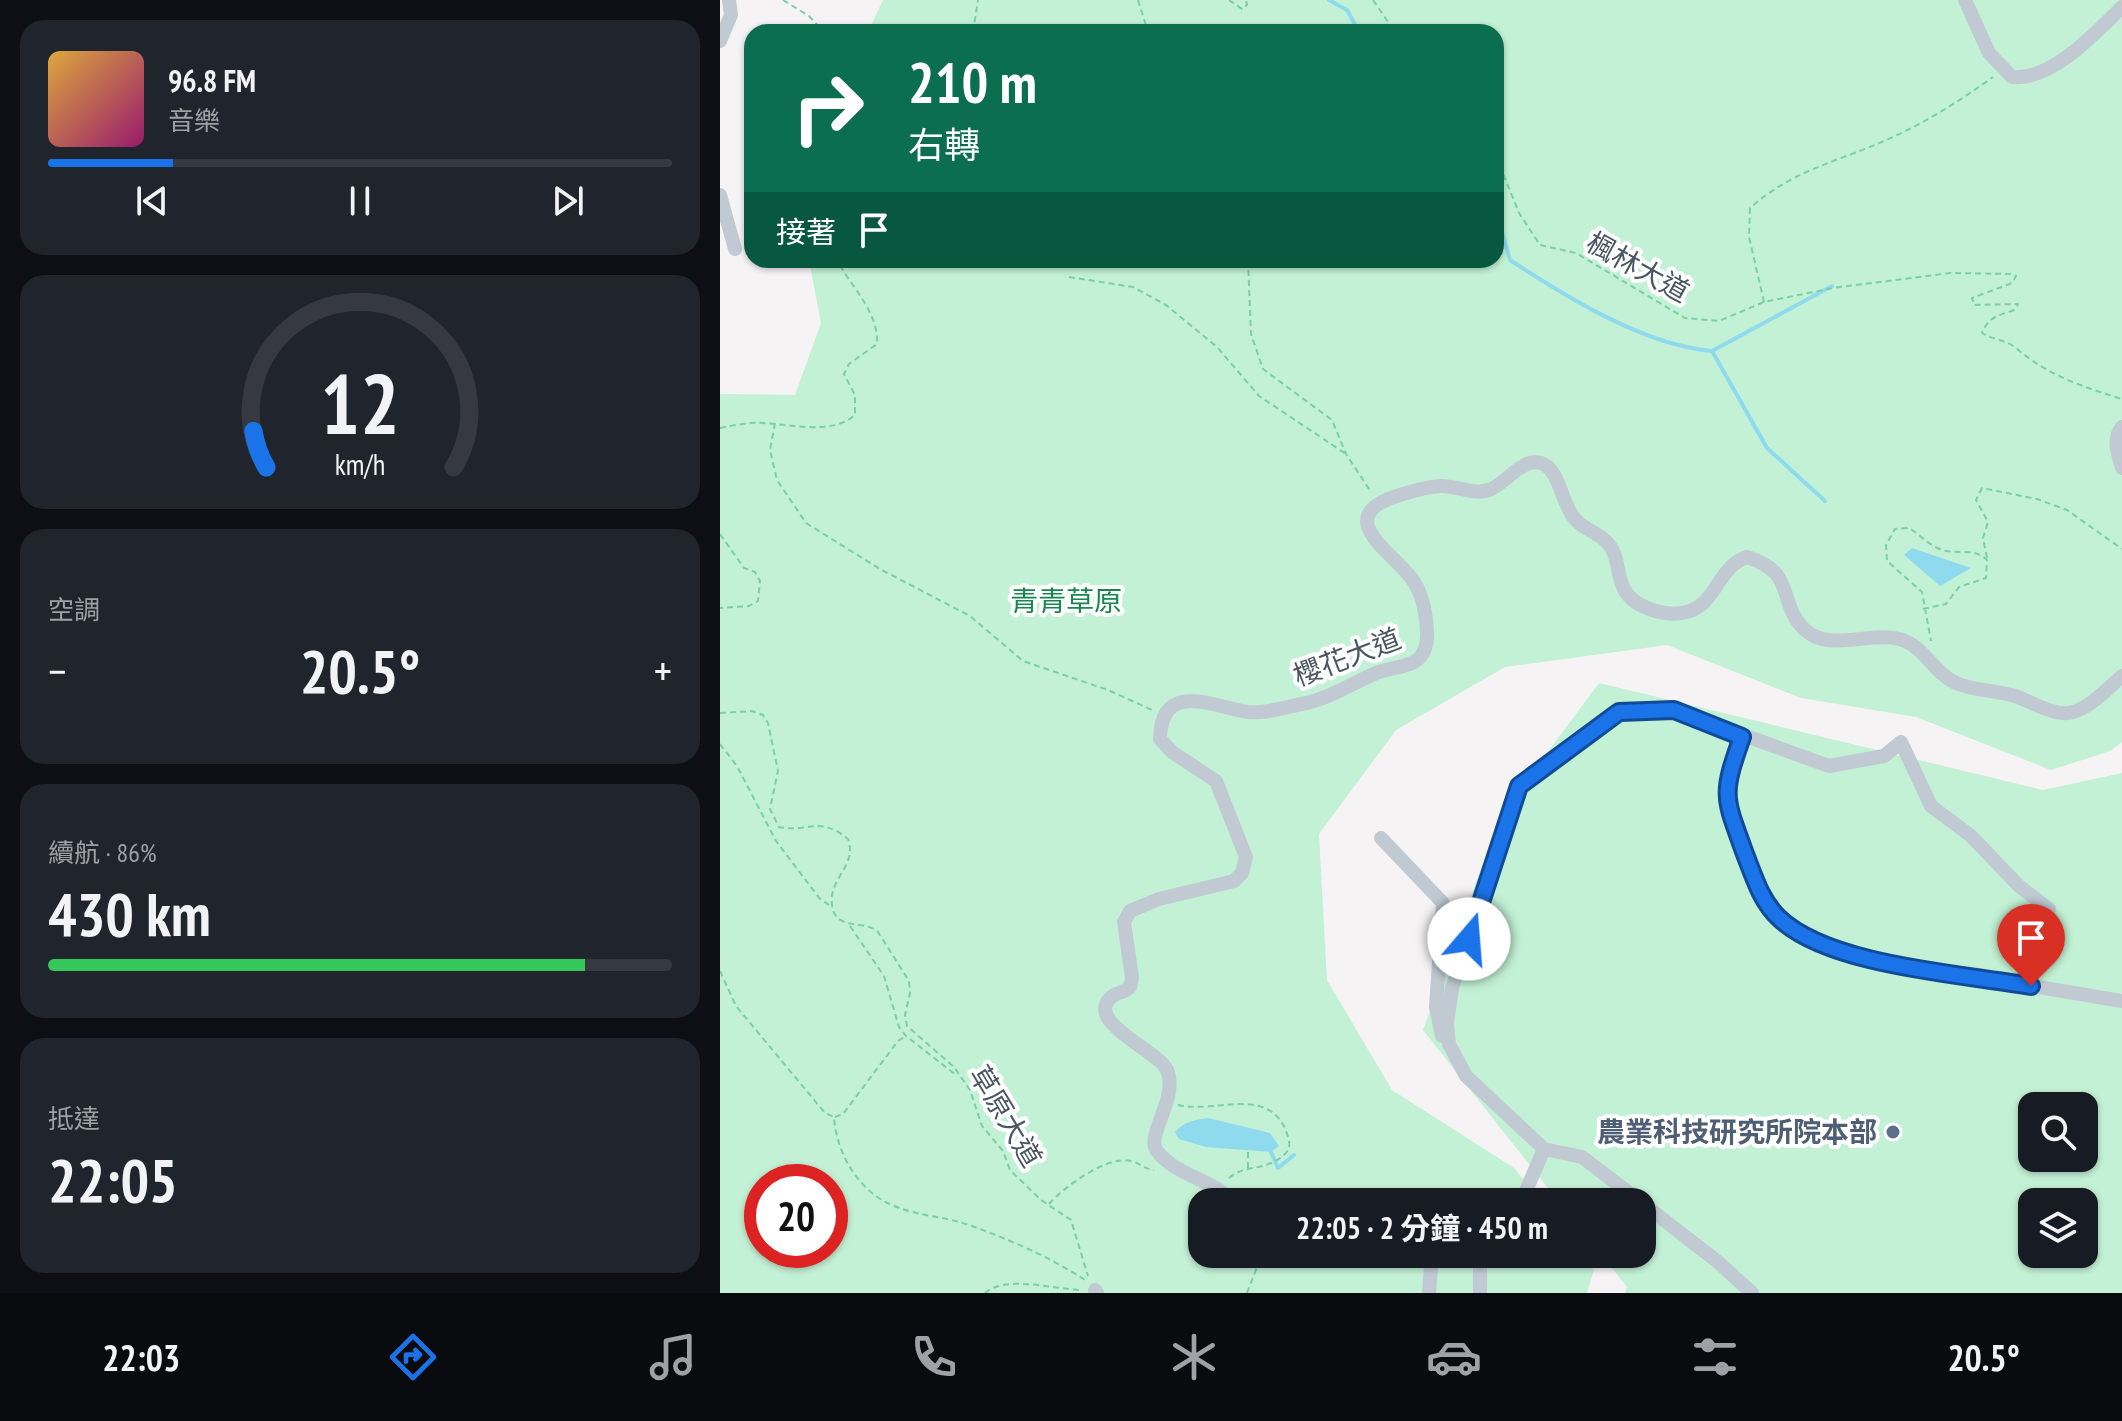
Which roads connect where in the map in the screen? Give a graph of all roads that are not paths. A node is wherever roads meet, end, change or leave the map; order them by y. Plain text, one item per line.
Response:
1 (729, 0) edge
2 (1965, 0) edge
3 (2122, 7) edge
4 (720, 41) edge
5 (720, 195) edge
6 (735, 249) dead end
7 (2122, 427) edge
8 (2122, 468) edge
9 (2122, 676) edge
10 (1742, 737) junction
11 (1381, 838) dead end
12 (2049, 909) dead end
13 (2122, 1001) edge
14 (1449, 1044) junction
15 (1544, 1149) junction
16 (1219, 1188) edge
17 (1527, 1188) edge
18 (1623, 1188) edge
19 (1656, 1214) edge
20 (1431, 1268) edge
21 (1480, 1268) edge
22 (1429, 1293) edge
23 (1480, 1293) edge
24 (1752, 1293) edge

1 - 4 street
2 - 3 street
5 - 6 street
7 - 8 street
9 - 16 street, 櫻花大道
10 - 12 street
10 - 13 street
10 - 14 street
11 - 14 street
14 - 15 street
15 - 17 street
15 - 18 street
19 - 24 street
20 - 22 street
21 - 23 street

